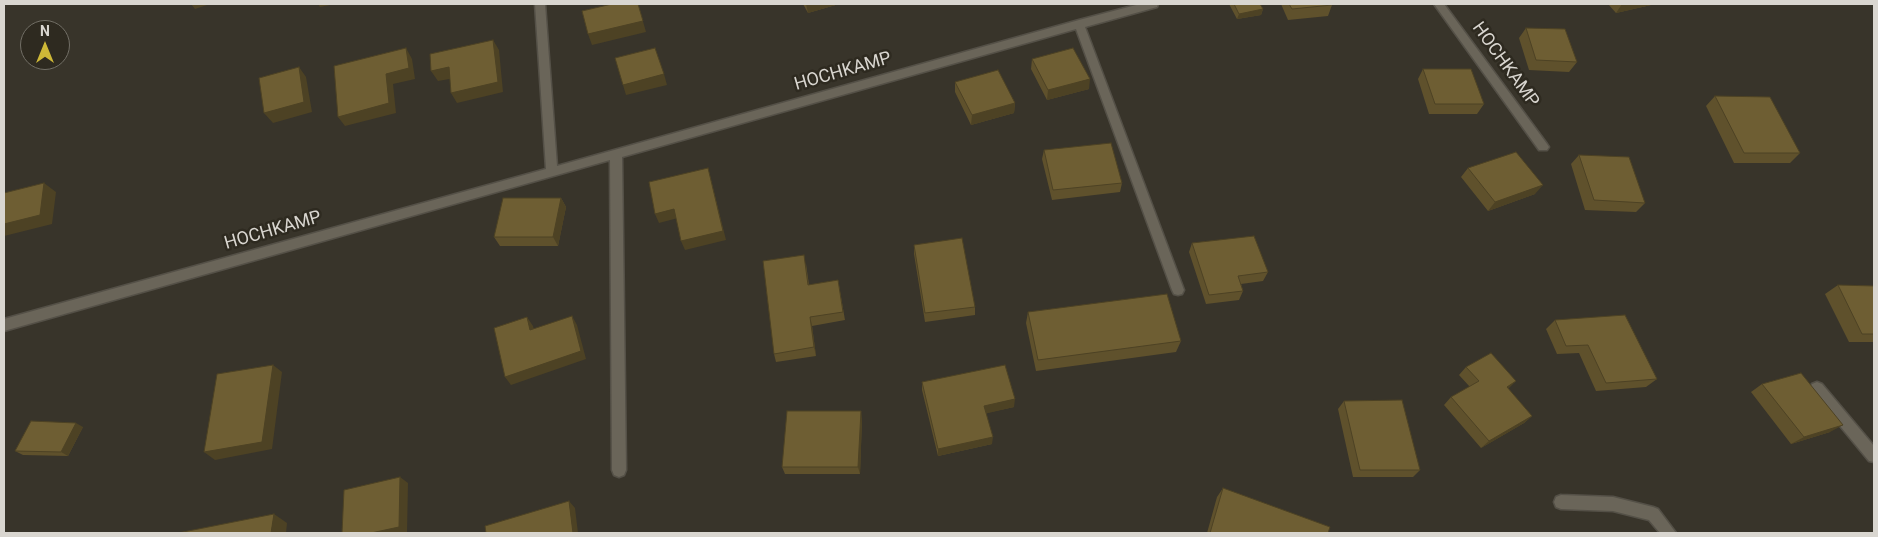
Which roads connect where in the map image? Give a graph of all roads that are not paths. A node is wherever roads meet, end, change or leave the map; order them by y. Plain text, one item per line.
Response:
1 (540, 4) edge
2 (1153, 4) edge
3 (1439, 4) edge
4 (1079, 24) junction
5 (1543, 147) dead end
6 (616, 154) junction
7 (552, 172) junction
8 (1178, 290) dead end
9 (4, 325) edge
10 (1817, 388) dead end
11 (1874, 456) edge
12 (619, 470) dead end
13 (1561, 502) dead end
14 (1669, 533) edge

1 - 7 street
2 - 4 street, HOCHKAMP
3 - 5 street, HOCHKAMP
4 - 6 street, HOCHKAMP
4 - 8 street
6 - 7 street, HOCHKAMP
6 - 12 street
7 - 9 street, HOCHKAMP
10 - 11 street
13 - 14 street

